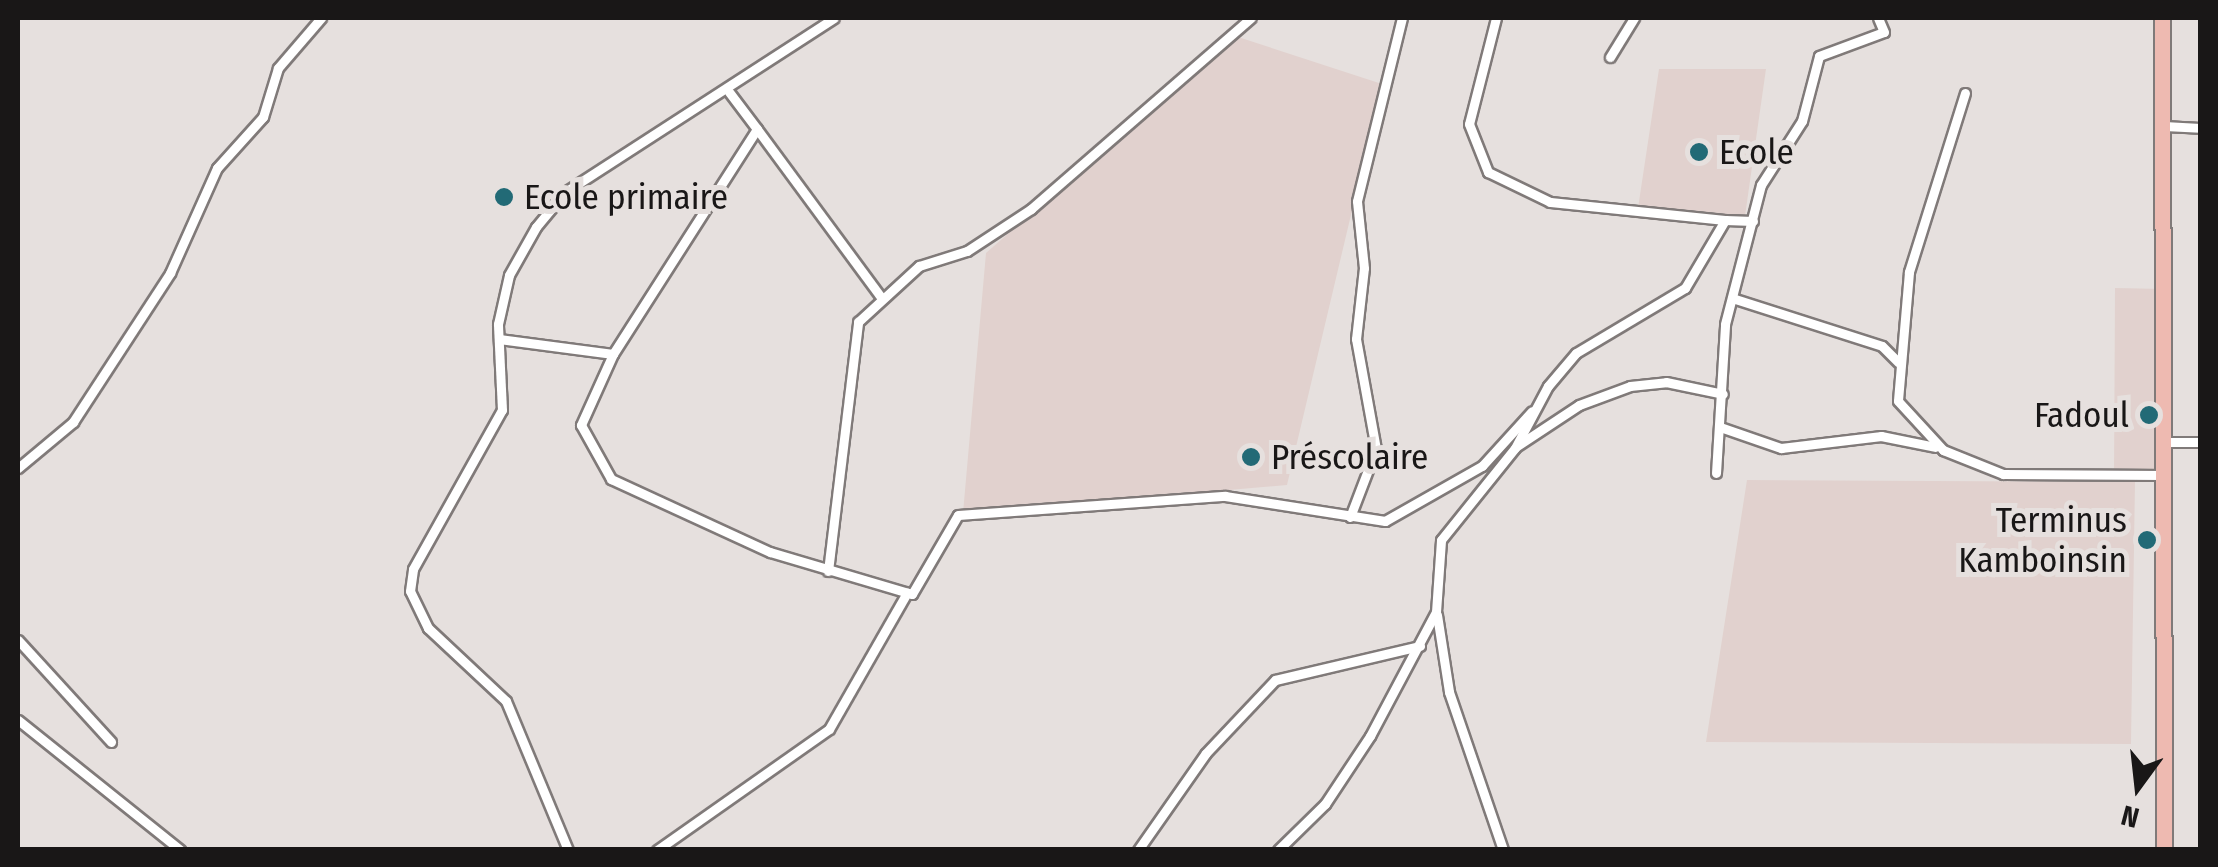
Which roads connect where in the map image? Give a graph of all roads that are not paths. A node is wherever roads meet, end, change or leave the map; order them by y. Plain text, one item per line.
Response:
1 (322, 18) edge
2 (834, 18) edge
3 (1251, 18) edge
4 (1402, 18) edge
5 (1496, 18) edge
6 (1634, 18) edge
7 (1878, 18) edge
8 (2162, 18) edge
9 (1610, 57) dead end
10 (729, 92) junction
11 (1965, 93) dead end
12 (2164, 126) junction
13 (2200, 128) edge
14 (757, 129) junction
15 (1725, 220) junction
16 (1753, 221) junction
17 (881, 297) junction
18 (1732, 298) junction
19 (500, 339) junction
20 (614, 354) junction
21 (1898, 362) junction
22 (1722, 394) junction
23 (1532, 411) junction
24 (1720, 427) junction
25 (2163, 442) junction
26 (2200, 442) edge
27 (1515, 448) junction
28 (1943, 450) junction
29 (18, 468) edge
30 (1716, 474) dead end
31 (2163, 475) junction
32 (1350, 516) junction
33 (828, 571) junction
34 (907, 593) junction
35 (1436, 612) junction
36 (18, 640) edge
37 (1422, 645) junction
38 (18, 720) edge
39 (111, 742) dead end
40 (180, 850) edge
41 (568, 850) edge
42 (657, 850) edge
43 (1138, 850) edge
44 (1278, 850) edge
45 (1503, 850) edge
46 (2164, 850) edge

1 - 29 street
2 - 10 street
3 - 17 street
4 - 32 street
5 - 15 street
6 - 9 street
7 - 16 street
8 - 12 main road
10 - 14 street
10 - 19 street
11 - 21 street
12 - 13 street
12 - 25 main road
14 - 17 street
14 - 20 street
15 - 16 street
15 - 23 street
16 - 18 street
17 - 33 street
18 - 21 street
18 - 22 street
19 - 20 street
19 - 41 street
20 - 33 street
21 - 28 street
22 - 24 street
22 - 27 street
23 - 27 street
23 - 32 street
24 - 28 street
24 - 30 street
25 - 26 street
25 - 31 main road
27 - 35 street
28 - 31 street
31 - 46 main road
32 - 34 street
33 - 34 street
34 - 42 street
35 - 37 street
35 - 45 street
36 - 39 street
37 - 43 street
37 - 44 street
38 - 40 street

